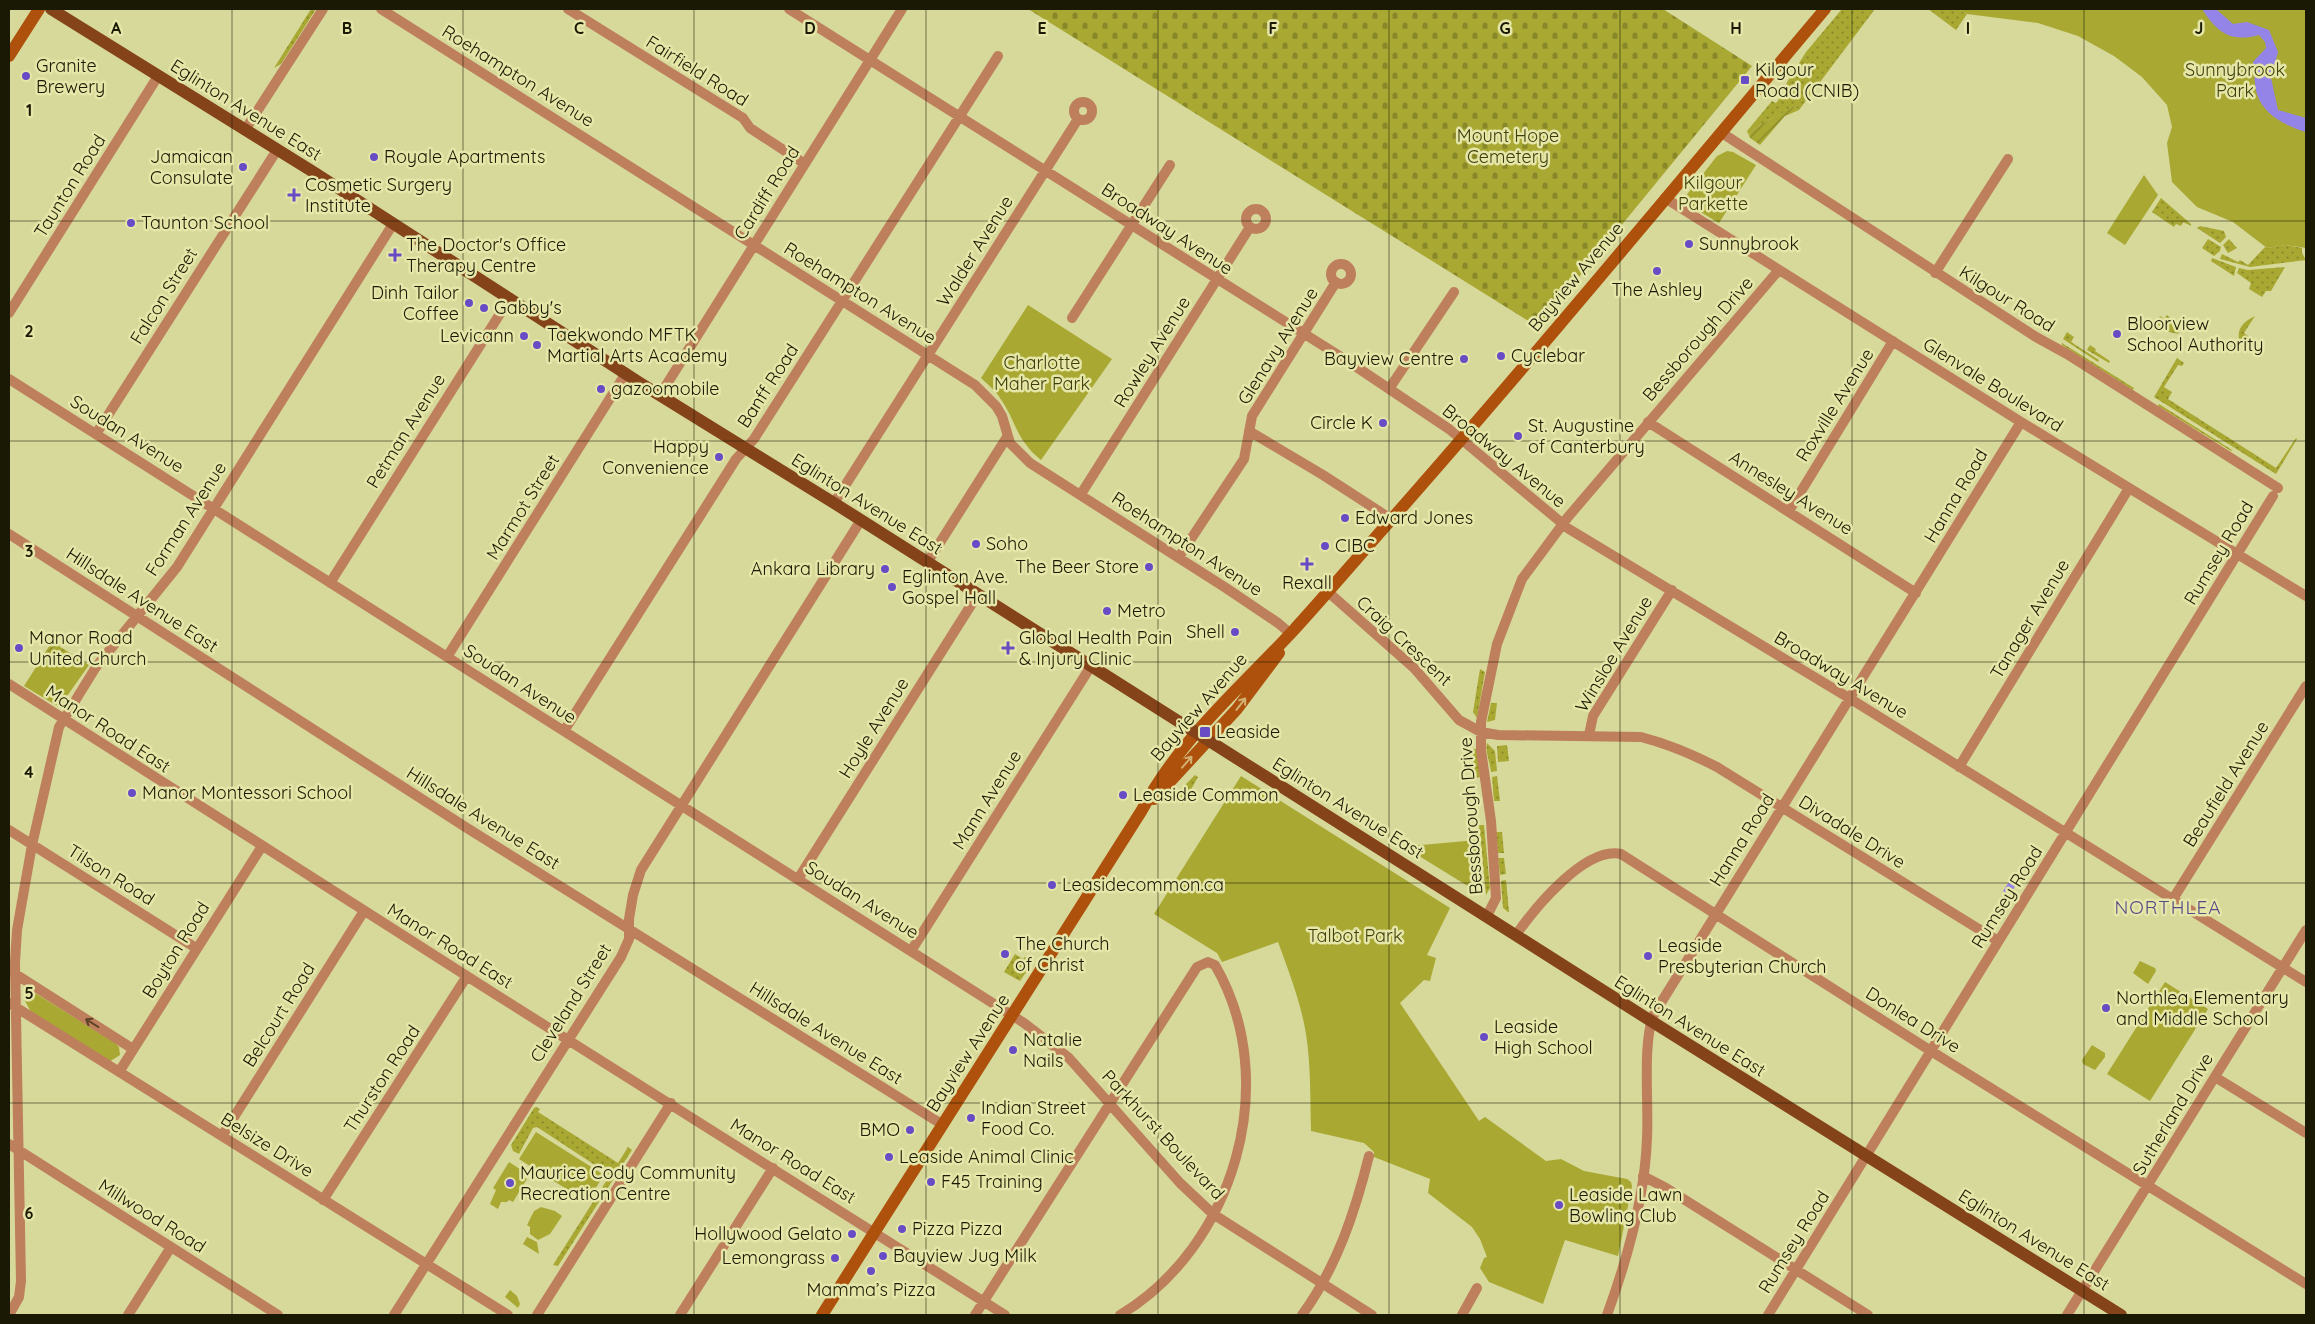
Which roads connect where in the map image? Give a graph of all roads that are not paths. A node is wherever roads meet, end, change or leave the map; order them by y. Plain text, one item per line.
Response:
1 (39, 9) edge
2 (51, 9) edge
3 (323, 9) edge
4 (381, 9) edge
5 (568, 9) edge
6 (789, 9) edge
7 (902, 9) edge
8 (1825, 9) edge
9 (9, 56) edge
10 (998, 56) dead end
11 (870, 59) junction
12 (158, 76) junction
13 (960, 115) junction
14 (1078, 119) dead end
15 (245, 130) junction
16 (1722, 133) junction
17 (277, 150) junction
18 (2008, 159) dead end
19 (805, 164) junction
20 (1170, 165) dead end
21 (1046, 170) junction
22 (1665, 198) junction
23 (393, 224) junction
24 (1132, 225) junction
25 (1250, 228) dead end
26 (754, 245) junction
27 (1778, 271) junction
28 (1935, 273) junction
29 (1217, 281) junction
30 (1336, 282) dead end
31 (1454, 292) dead end
32 (510, 298) junction
33 (842, 302) junction
34 (9, 313) edge
35 (1072, 318) dead end
36 (1303, 334) junction
37 (1893, 341) junction
38 (929, 356) junction
39 (626, 373) junction
40 (9, 379) edge
41 (1390, 389) junction
42 (660, 395) junction
43 (1648, 422) junction
44 (2021, 422) junction
45 (1249, 431) junction
46 (96, 434) junction
47 (1008, 437) junction
48 (1461, 438) junction
49 (746, 449) junction
50 (2129, 488) junction
51 (2275, 492) joint
52 (1081, 494) junction
53 (834, 503) junction
54 (213, 508) junction
55 (1789, 511) junction
56 (1391, 519) junction
57 (861, 520) junction
58 (1562, 524) junction
59 (9, 534) edge
60 (2238, 554) junction
61 (1179, 557) junction
62 (927, 563) junction
63 (330, 583) junction
64 (1672, 590) junction
65 (1327, 592) junction
66 (1916, 593) junction
67 (978, 594) junction
68 (2306, 596) edge
69 (137, 616) junction
70 (1290, 634) junction
71 (447, 657) junction
72 (1091, 666) junction
73 (9, 684) edge
74 (2306, 686) edge
75 (1849, 698) junction
76 (63, 719) junction
77 (564, 731) junction
78 (1481, 732) junction
79 (1196, 733) junction
80 (1589, 735) junction
81 (1208, 740) junction
82 (1959, 767) junction
83 (681, 805) junction
84 (1781, 807) junction
85 (1142, 810) junction
86 (9, 830) edge
87 (2065, 834) junction
88 (32, 845) junction
89 (262, 846) junction
90 (798, 879) junction
91 (2173, 899) junction
92 (364, 911) junction
93 (1716, 913) junction
94 (1487, 916) junction
95 (629, 929) junction
96 (2306, 930) edge
97 (1516, 935) junction
98 (1998, 941) junction
99 (196, 948) junction
100 (911, 951) junction
101 (2283, 967) junction
102 (12, 972) edge
103 (467, 976) junction
104 (2306, 982) edge
105 (13, 1006) edge
106 (1013, 1016) junction
107 (1651, 1022) junction
108 (569, 1039) junction
109 (133, 1049) junction
110 (1931, 1051) junction
111 (119, 1072) junction
112 (2214, 1077) junction
113 (1110, 1102) junction
114 (671, 1103) junction
115 (943, 1125) junction
116 (2306, 1133) edge
117 (222, 1136) junction
118 (9, 1144) edge
119 (20, 1151) junction
120 (1369, 1156) dead end
121 (1865, 1157) junction
122 (774, 1168) junction
123 (1643, 1176) junction
124 (2149, 1186) junction
125 (323, 1200) junction
126 (1214, 1214) junction
127 (875, 1233) junction
128 (170, 1247) junction
129 (426, 1264) junction
130 (1796, 1270) junction
131 (1322, 1284) junction
132 (2306, 1284) edge
133 (1477, 1288) dead end
134 (2082, 1291) junction
135 (984, 1301) junction
136 (9, 1315) edge
137 (128, 1315) edge
138 (278, 1315) edge
139 (394, 1315) edge
140 (508, 1315) edge
141 (537, 1315) edge
142 (680, 1315) edge
143 (822, 1315) edge
144 (975, 1315) edge
145 (1006, 1315) edge
146 (1120, 1315) edge
147 (1302, 1315) edge
148 (1372, 1315) edge
149 (1462, 1315) edge
150 (1607, 1315) edge
151 (1768, 1315) edge
152 (1868, 1315) edge
153 (2067, 1315) edge
154 (2121, 1315) edge

1 - 9 main road
2 - 12 main road, Eglinton Avenue East
3 - 15 street
4 - 26 street, Roehampton Avenue
5 - 19 street, Fairfield Road
6 - 11 street, Broadway Avenue
7 - 11 street, Cardiff Road
8 - 16 main road, Bayview Avenue
10 - 13 street, Banff Road
11 - 13 street, Broadway Avenue
11 - 19 street, Cardiff Road
12 - 15 main road, Eglinton Avenue East
12 - 34 street, Taunton Road
13 - 21 street, Broadway Avenue
13 - 33 street, Banff Road
14 - 21 street, Walder Avenue
15 - 17 main road, Eglinton Avenue East
16 - 22 main road, Bayview Avenue
16 - 28 street, Kilgour Road
17 - 23 main road, Eglinton Avenue East
17 - 46 street, Falcon Street
18 - 28 street
19 - 26 street, Cardiff Road
20 - 24 street
21 - 24 street, Broadway Avenue
21 - 38 street, Walder Avenue
22 - 27 street, Glenvale Boulevard
22 - 48 main road, Bayview Avenue
23 - 32 main road, Eglinton Avenue East
23 - 54 street, Forman Avenue
24 - 29 street, Broadway Avenue
24 - 35 street
25 - 29 street, Rowley Avenue
26 - 33 street, Roehampton Avenue
26 - 42 street, Cardiff Road
27 - 37 street, Glenvale Boulevard
27 - 43 street, Bessborough Drive
28 - 51 street, Kilgour Road
29 - 36 street, Broadway Avenue
29 - 52 street, Rowley Avenue
30 - 36 street, Glenavy Avenue
31 - 41 street
32 - 39 main road, Eglinton Avenue East
32 - 63 street, Petman Avenue
33 - 38 street, Roehampton Avenue
33 - 49 street, Banff Road
36 - 41 street, Broadway Avenue
36 - 45 street, Glenavy Avenue
37 - 44 street, Glenvale Boulevard
37 - 55 street, Roxville Avenue
38 - 47 street, Roehampton Avenue
38 - 53 street, Walder Avenue
39 - 42 main road, Eglinton Avenue East
39 - 71 street, Marmot Street
40 - 46 street, Soudan Avenue
41 - 48 street, Broadway Avenue
42 - 49 main road, Eglinton Avenue East
43 - 55 street, Annesley Avenue
43 - 58 street, Bessborough Drive
44 - 50 street, Glenvale Boulevard
44 - 66 street, Hanna Road
45 - 56 street
45 - 61 street, Glenavy Avenue
46 - 54 street, Soudan Avenue
47 - 52 street, Roehampton Avenue
47 - 62 street
48 - 56 main road, Bayview Avenue
48 - 58 street, Broadway Avenue
49 - 53 main road, Eglinton Avenue East
49 - 77 street, Banff Road
50 - 60 street, Glenvale Boulevard
50 - 82 street, Tanager Avenue
51 - 60 street, Rumsey Road
52 - 61 street, Roehampton Avenue
53 - 57 main road, Eglinton Avenue East
54 - 63 street, Soudan Avenue
54 - 69 street, Forman Avenue
55 - 66 street, Annesley Avenue
56 - 65 main road, Bayview Avenue
57 - 62 main road, Eglinton Avenue East
57 - 83 street, Cleveland Street
58 - 64 street, Broadway Avenue
58 - 78 street, Bessborough Drive
59 - 69 street, Hillsdale Avenue East
60 - 68 street, Glenvale Boulevard
60 - 87 street, Rumsey Road
61 - 70 street, Roehampton Avenue
62 - 67 main road, Eglinton Avenue East
63 - 71 street, Soudan Avenue
64 - 75 street, Broadway Avenue
64 - 80 street, Winsloe Avenue
65 - 70 main road, Bayview Avenue
65 - 78 street, Craig Crescent
66 - 75 street, Hanna Road
67 - 72 main road, Eglinton Avenue East
67 - 90 street, Hoyle Avenue
69 - 76 street, Forman Avenue
69 - 95 street, Hillsdale Avenue East
70 - 79 main road, Bayview Avenue
81 -> 70 main road, Bayview Avenue
71 - 77 street, Soudan Avenue
72 - 79 main road, Eglinton Avenue East
72 - 100 street, Mann Avenue
73 - 76 street, Manor Road East
74 - 91 street, Beaufield Avenue
75 - 82 street, Broadway Avenue
75 - 84 street, Hanna Road
76 - 88 street, Forman Avenue
76 - 89 street, Manor Road East
77 - 83 street, Soudan Avenue
78 - 80 street, Divadale Drive
78 - 94 street, Bessborough Drive
79 - 81 main road, Eglinton Avenue East
79 - 85 main road, Bayview Avenue
80 - 84 street, Divadale Drive
85 -> 81 main road, Bayview Avenue
81 - 94 main road, Eglinton Avenue East
82 - 87 street, Broadway Avenue
83 - 90 street, Soudan Avenue
83 - 95 street, Cleveland Street
84 - 93 street, Hanna Road
84 - 98 street, Divadale Drive
85 - 106 main road, Bayview Avenue
86 - 88 street, Tilson Road
87 - 91 street, Broadway Avenue
87 - 98 street, Rumsey Road
88 - 99 street, Tilson Road
88 - 102 street, Forman Avenue
89 - 92 street, Manor Road East
89 - 99 street, Boyton Road
90 - 100 street, Soudan Avenue
91 - 101 street, Broadway Avenue
92 - 103 street, Manor Road East
92 - 117 street, Belcourt Road
93 - 97 street, Donlea Drive
93 - 107 street, Hanna Road
93 - 110 street, Donlea Drive
94 - 97 main road, Eglinton Avenue East
95 - 108 street, Cleveland Street
95 - 115 street, Hillsdale Avenue East
96 - 101 street, Sutherland Drive
97 - 107 main road, Eglinton Avenue East
98 - 110 street, Rumsey Road
99 - 109 street, Boyton Road
100 - 106 street, Soudan Avenue
101 - 104 street, Broadway Avenue
101 - 112 street, Sutherland Drive
102 - 105 street, Forman Avenue
109 -> 102 street
103 - 108 street, Manor Road East
103 - 125 street, Thurston Road
105 - 111 street, Belsize Drive
105 - 119 street, Forman Avenue
106 - 113 street, Parkhurst Boulevard
106 - 115 main road, Bayview Avenue
107 - 121 main road, Eglinton Avenue East
107 - 123 street, Hanna Road
108 - 114 street, Manor Road East
108 - 129 street, Cleveland Street
109 - 111 street, Boyton Road
110 - 121 street, Rumsey Road
110 - 124 street, Donlea Drive
111 - 117 street, Belsize Drive
112 - 116 street
112 - 124 street, Sutherland Drive
113 - 126 street, Parkhurst Boulevard
113 - 126 street
113 - 135 street
114 - 122 street, Manor Road East
114 - 141 street
115 - 127 main road, Bayview Avenue
117 - 125 street, Belsize Drive
118 - 119 street, Millwood Road
119 - 128 street, Millwood Road
119 - 136 street, Forman Avenue
120 - 131 street
121 - 130 street, Rumsey Road
121 - 134 main road, Eglinton Avenue East
122 - 127 street, Manor Road East
122 - 142 street
123 - 130 street
123 - 150 street, Hanna Road
124 - 132 street, Donlea Drive
124 - 134 street, Sutherland Drive
125 - 129 street, Belsize Drive
126 - 131 street, Parkhurst Boulevard
126 - 146 street
127 - 135 street, Manor Road East
127 - 143 main road, Bayview Avenue
128 - 137 street
128 - 138 street, Millwood Road
129 - 139 street, Cleveland Street
129 - 140 street, Belsize Drive
130 - 151 street, Rumsey Road
130 - 152 street
131 - 147 street
131 - 148 street, Parkhurst Boulevard
133 - 149 street
134 - 153 street, Sutherland Drive
134 - 154 main road, Eglinton Avenue East
135 - 144 street
135 - 145 street, Manor Road East

